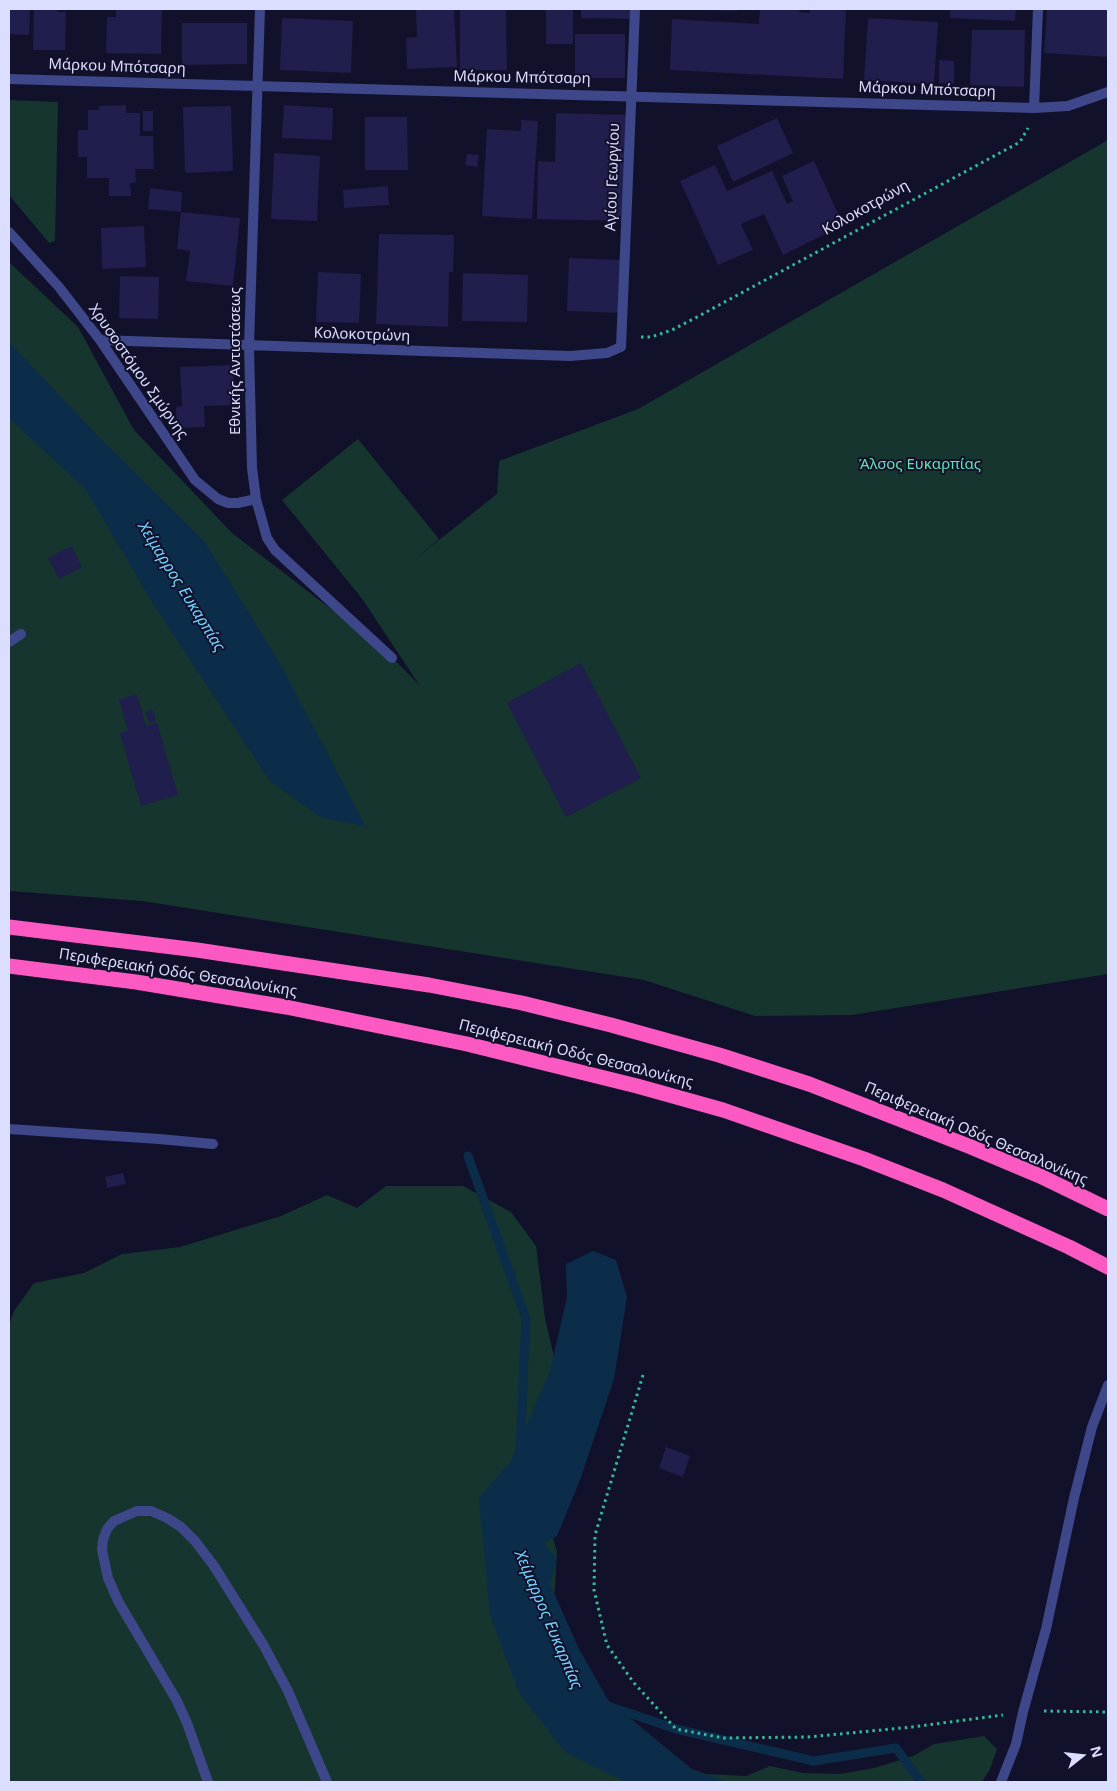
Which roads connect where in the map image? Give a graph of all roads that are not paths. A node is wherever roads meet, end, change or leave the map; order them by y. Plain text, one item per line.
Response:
1 (260, 9) edge
2 (635, 9) edge
3 (1038, 9) edge
4 (9, 79) edge
5 (257, 86) junction
6 (1108, 92) edge
7 (631, 96) junction
8 (1034, 108) junction
9 (9, 232) edge
10 (100, 340) junction
11 (621, 342) joint
12 (249, 346) junction
13 (256, 499) junction
14 (21, 634) dead end
15 (9, 642) edge
16 (392, 658) dead end
17 (9, 927) edge
18 (9, 966) edge
19 (9, 1129) edge
20 (213, 1144) dead end
21 (1108, 1209) edge
22 (1108, 1267) edge
23 (1108, 1385) edge
24 (208, 1782) edge
25 (327, 1782) edge
26 (1001, 1782) edge

1 - 5 street, Εθνικής Αντιστάσεως
2 - 7 street, Αγίου Γεωργίου
3 - 8 street
4 - 5 street, Μάρκου Μπότσαρη
5 - 7 street, Μάρκου Μπότσαρη
5 - 12 street, Εθνικής Αντιστάσεως
6 - 8 street
7 - 8 street, Μάρκου Μπότσαρη
7 - 11 street, Αγίου Γεωργίου
9 - 10 street, Χρυσοστόμου Σμύρνης
10 - 12 street, Κολοκοτρώνη
10 - 13 street, Χρυσοστόμου Σμύρνης
11 - 12 street, Κολοκοτρώνη
12 - 13 street, Εθνικής Αντιστάσεως
13 - 16 street, Εθνικής Αντιστάσεως
14 - 15 street
17 - 21 highway, Περιφερειακή Οδός Θεσσαλονίκης
18 - 22 highway, Περιφερειακή Οδός Θεσσαλονίκης
19 - 20 street
23 - 26 street
24 - 25 street

